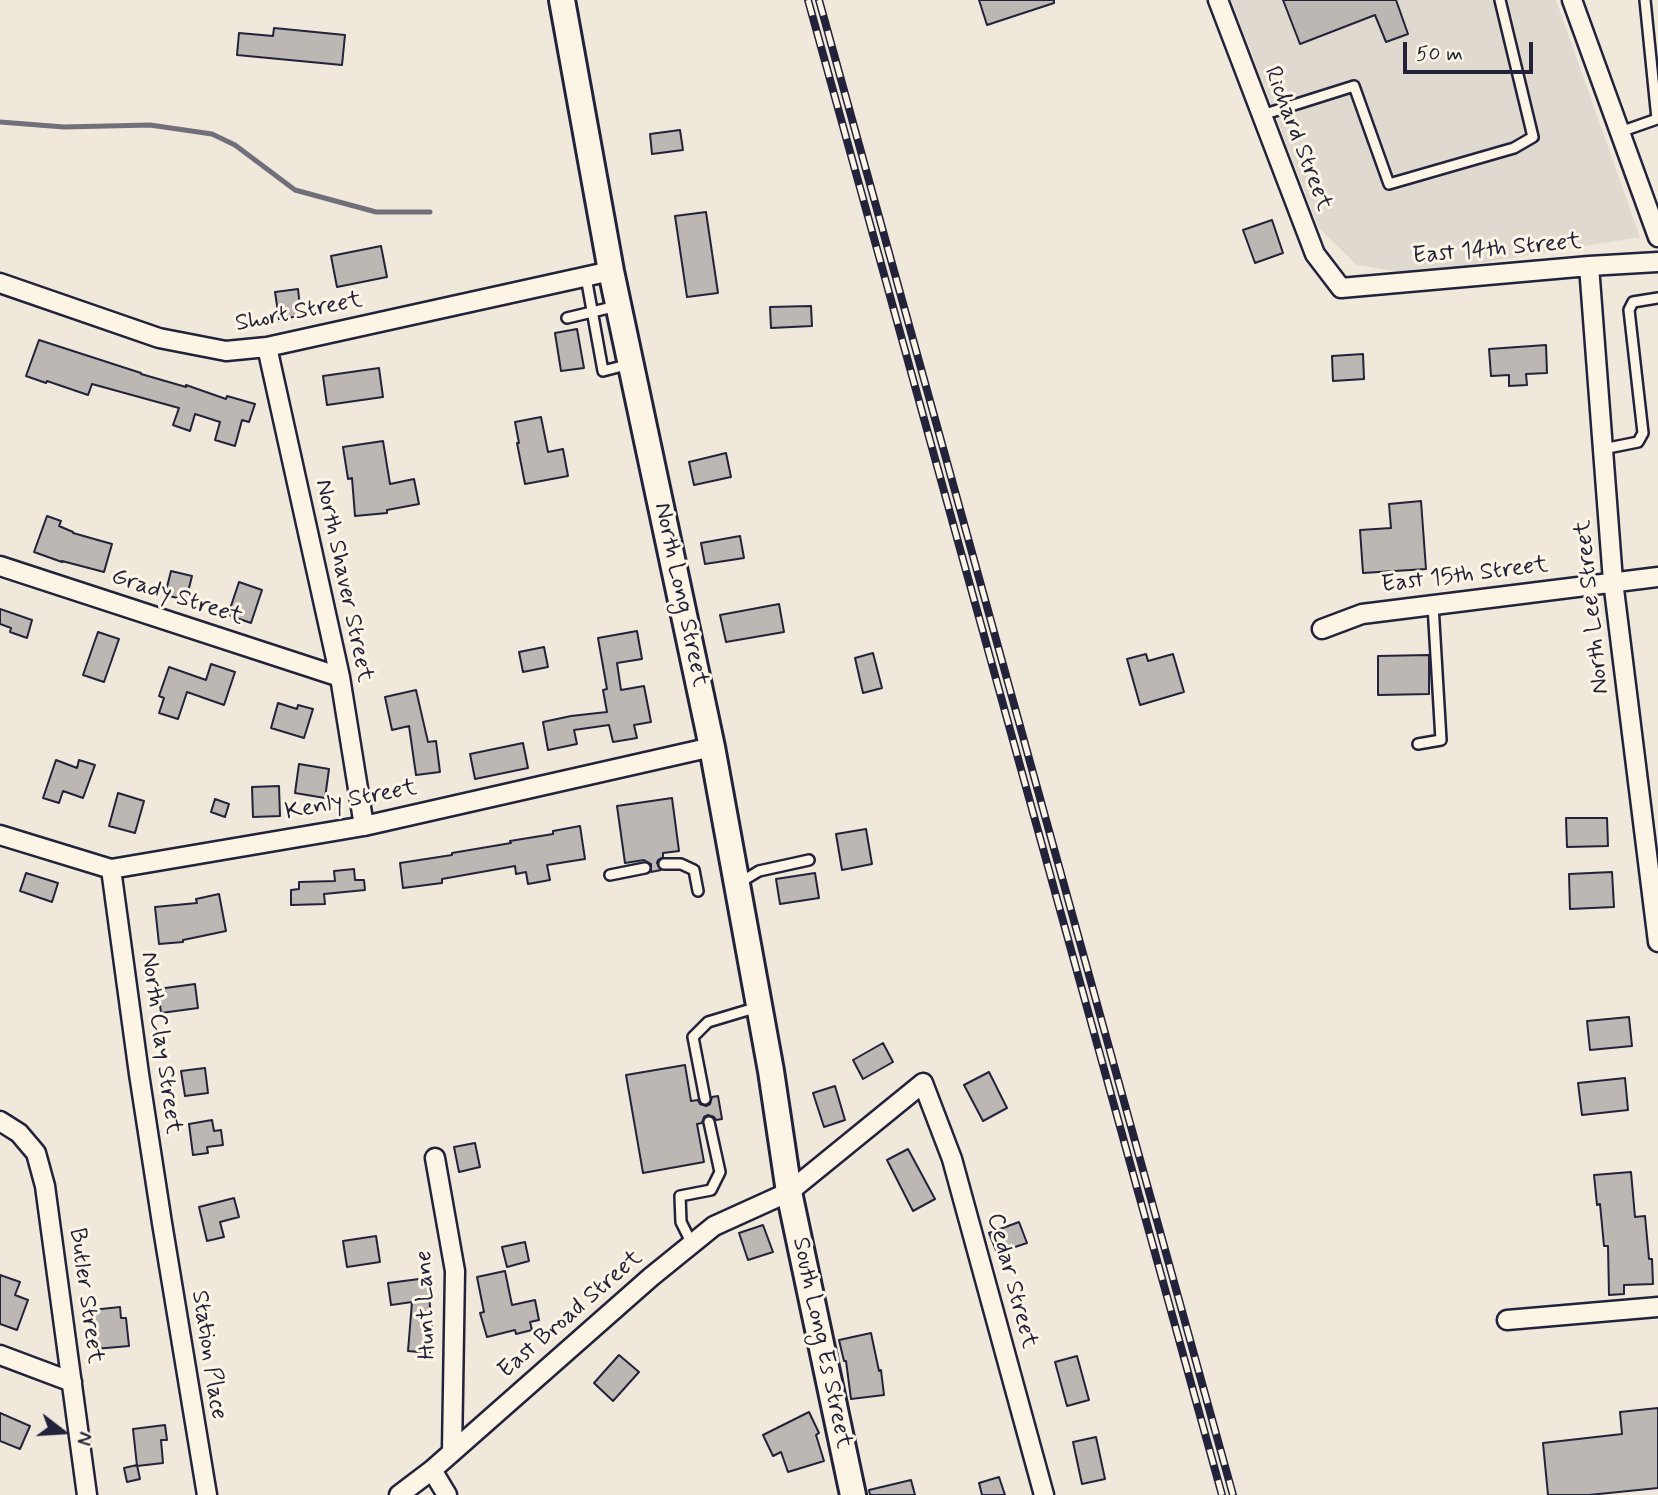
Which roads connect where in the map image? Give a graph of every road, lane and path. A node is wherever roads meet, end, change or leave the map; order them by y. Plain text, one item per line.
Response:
1 (562, 0) edge
2 (1218, 0) edge
3 (1500, 0) edge
4 (1572, 0) edge
5 (1645, 0) edge
6 (1262, 115) junction
7 (1620, 132) junction
8 (1658, 237) edge
9 (1658, 262) edge
10 (1589, 266) junction
11 (611, 271) junction
12 (586, 276) junction
13 (0, 283) edge
14 (1341, 288) joint
15 (1658, 298) edge
16 (618, 306) junction
17 (593, 313) junction
18 (567, 318) dead end
19 (267, 347) junction
20 (631, 364) junction
21 (1603, 449) junction
22 (0, 565) edge
23 (1658, 577) edge
24 (1613, 581) junction
25 (1433, 605) junction
26 (1322, 629) dead end
27 (340, 677) junction
28 (1418, 744) dead end
29 (712, 747) junction
30 (364, 826) junction
31 (0, 835) edge
32 (809, 860) dead end
33 (664, 864) dead end
34 (645, 868) dead end
35 (111, 869) junction
36 (610, 875) dead end
37 (737, 884) junction
38 (698, 891) dead end
39 (1658, 941) edge
40 (760, 1007) junction
41 (923, 1083) joint
42 (705, 1099) dead end
43 (0, 1121) edge
44 (709, 1122) dead end
45 (435, 1158) dead end
46 (789, 1192) junction
47 (162, 1223) joint
48 (692, 1244) junction
49 (1658, 1307) edge
50 (1507, 1320) dead end
51 (0, 1355) edge
52 (72, 1382) junction
53 (452, 1451) junction
54 (432, 1470) junction
55 (87, 1495) edge
56 (206, 1495) edge
57 (399, 1495) edge
58 (447, 1495) edge
59 (853, 1495) edge
60 (1044, 1495) edge

1 - 11 street, North Long Street
2 - 6 street, Richard Street
3 - 6 lane
4 - 7 street
5 - 7 lane
6 - 14 street, Richard Street
7 - 8 street
9 - 10 street, East 14th Street
10 - 14 street, East 14th Street
10 - 21 street, North Lee Street
11 - 12 street, Short Street
11 - 16 street, North Long Street
12 - 17 lane
12 - 19 street, Short Street
13 - 19 street, Short Street
15 - 21 lane
16 - 17 lane
16 - 20 street, North Long Street
17 - 18 lane
17 - 20 lane
19 - 27 street, North Shaver Street
20 - 29 street, North Long Street
21 - 24 street, North Lee Street
22 - 27 street, Grady Street
23 - 24 street, East 15th Street
24 - 25 street, East 15th Street
24 - 39 street, North Lee Street
25 - 26 street, East 15th Street
25 - 28 lane
27 - 30 street, North Shaver Street
29 - 30 street, Kenly Street
29 - 37 street, North Long Street
30 - 35 street, Kenly Street
31 - 35 street, Kenly Street
32 - 37 lane
33 - 38 lane
34 - 36 lane
35 - 47 street, North Clay Street
37 - 40 street, North Long Street
40 - 42 lane
40 - 46 street, North Long Street
41 - 46 street, East Broad Street
41 - 60 street, Cedar Street
43 - 52 street, Butler Street
44 - 48 lane
45 - 53 street, Hunt Lane
46 - 48 street, East Broad Street
46 - 59 street, South Long Es Street
47 - 56 street, Station Place
48 - 53 street, East Broad Street
49 - 50 street
51 - 52 street
52 - 55 street, Butler Street
53 - 54 street, East Broad Street
54 - 57 street, East Broad Street
54 - 58 street

